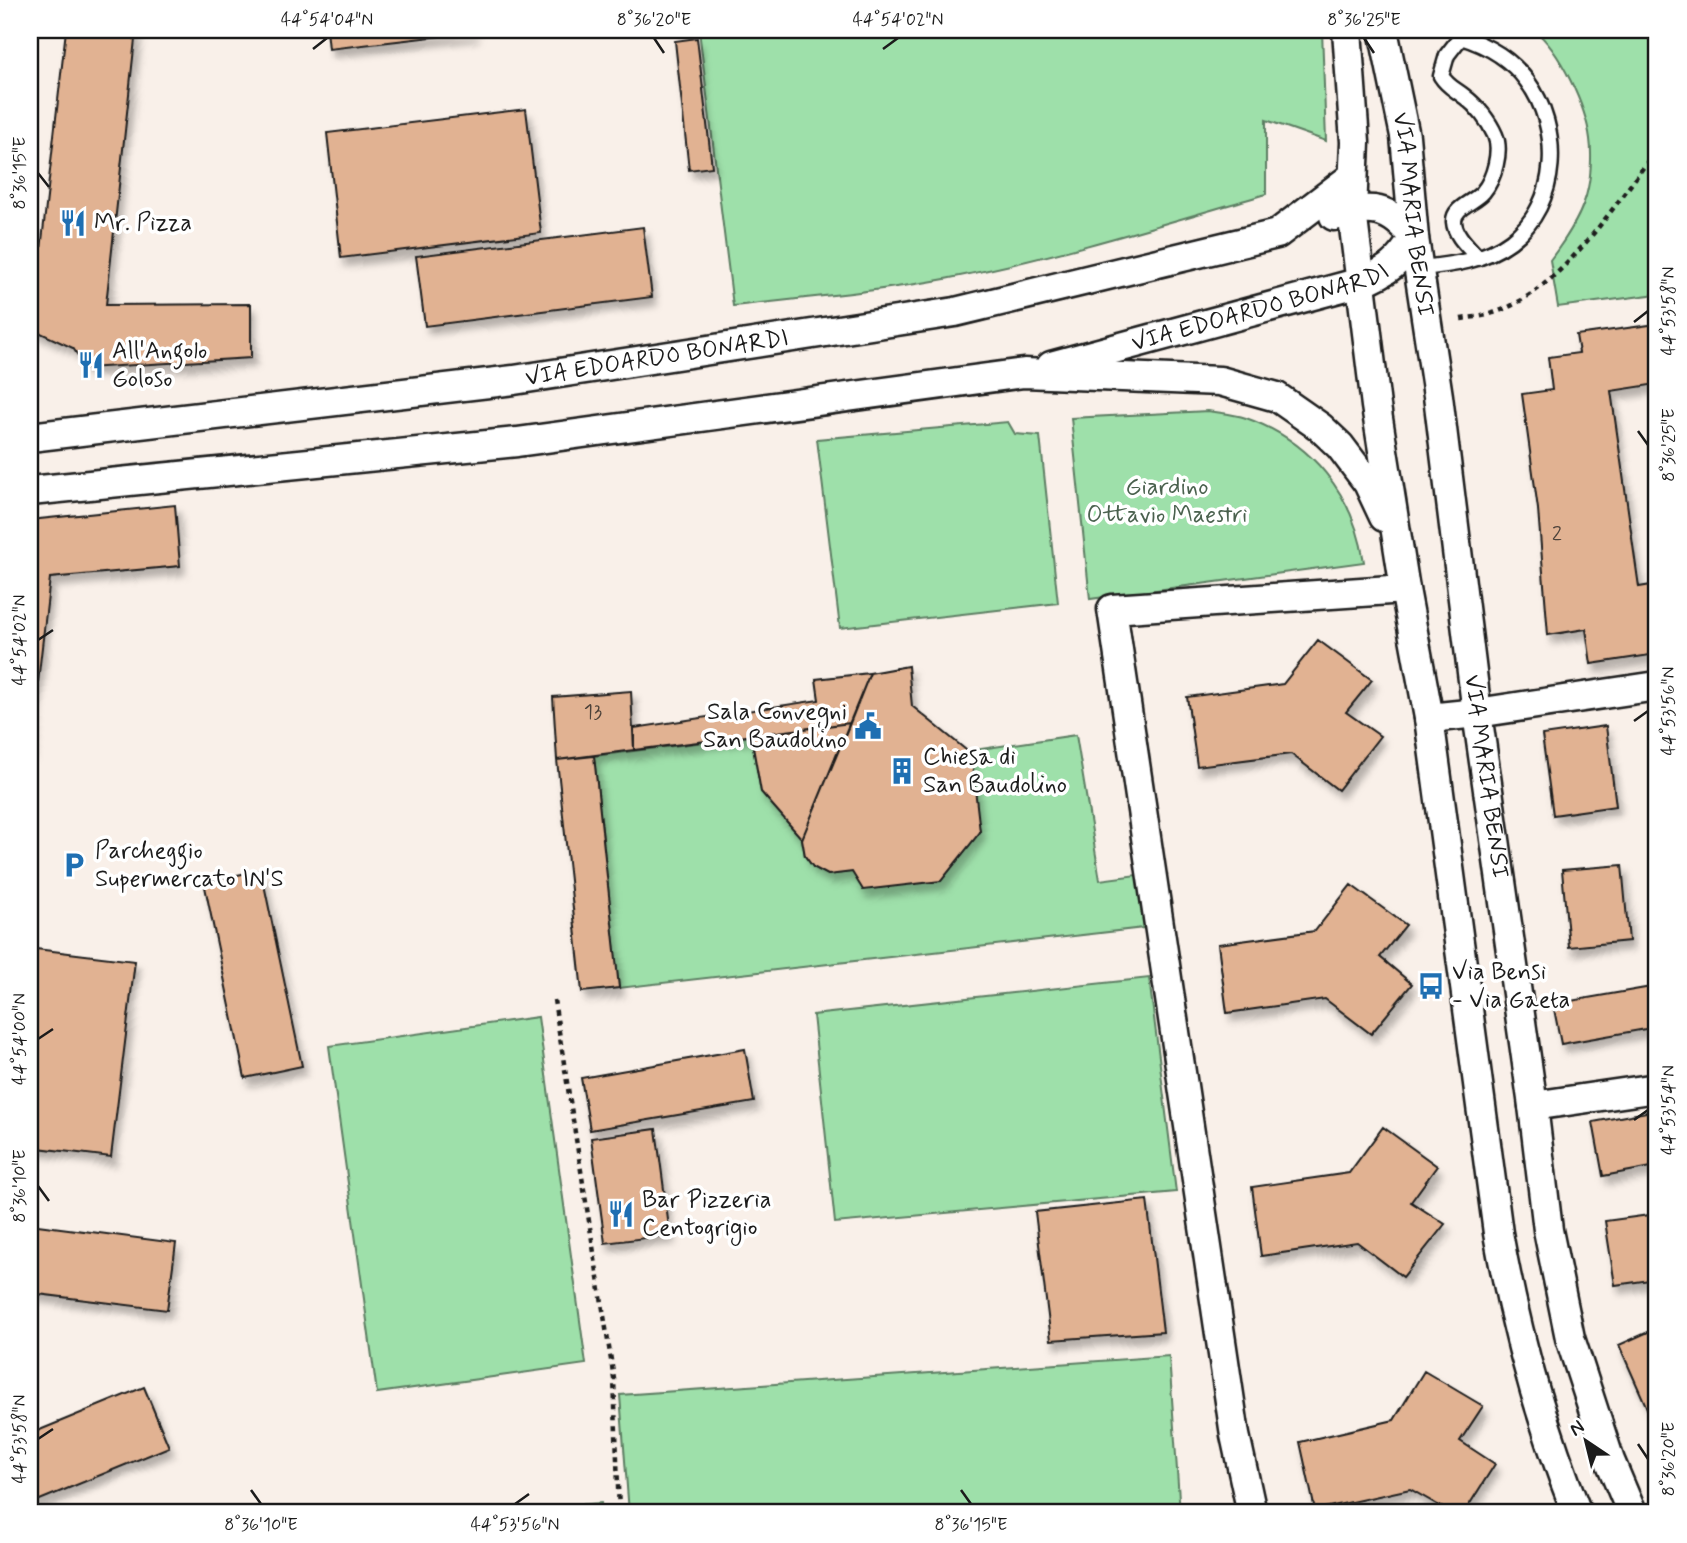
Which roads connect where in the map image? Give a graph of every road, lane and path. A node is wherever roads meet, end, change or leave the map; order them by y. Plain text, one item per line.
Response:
1 (1348, 30) edge
2 (1382, 30) edge
3 (1461, 33) edge
4 (1657, 149) edge
5 (1352, 177) junction
6 (1352, 211) junction
7 (1277, 234) junction
8 (1414, 238) junction
9 (1478, 258) junction
10 (1420, 268) junction
11 (1361, 282) junction
12 (1461, 319) dead end
13 (1024, 373) junction
14 (30, 437) edge
15 (30, 491) edge
16 (1405, 589) junction
17 (1657, 686) edge
18 (1477, 713) junction
19 (1429, 718) junction
20 (554, 1000) dead end
21 (1657, 1088) edge
22 (1533, 1106) junction
23 (619, 1513) edge
24 (1252, 1513) edge
25 (1577, 1513) edge
26 (1632, 1513) edge

1 - 5 street, VIA MARIA BENSI
2 - 8 street, VIA MARIA BENSI
3 - 9 lane
3 - 9 lane
4 - 12 path
5 - 6 street, VIA MARIA BENSI
5 - 7 street, VIA EDOARDO BONARDI
6 - 7 street, VIA EDOARDO BONARDI
6 - 8 street, VIA EDOARDO BONARDI
6 - 11 street, VIA MARIA BENSI
7 - 14 street, VIA EDOARDO BONARDI
8 - 10 street, VIA MARIA BENSI
8 - 11 street, VIA EDOARDO BONARDI
9 - 10 lane
10 - 18 street, VIA MARIA BENSI
11 - 13 street, VIA EDOARDO BONARDI
11 - 16 street, VIA MARIA BENSI
13 - 15 street, VIA EDOARDO BONARDI
13 - 16 street, VIA EDOARDO BONARDI
16 - 19 street, VIA MARIA BENSI
16 - 24 street
17 - 18 street
18 - 19 street
18 - 22 street, VIA MARIA BENSI
19 - 25 street, VIA MARIA BENSI
20 - 23 path
21 - 22 street
22 - 26 street, VIA MARIA BENSI

